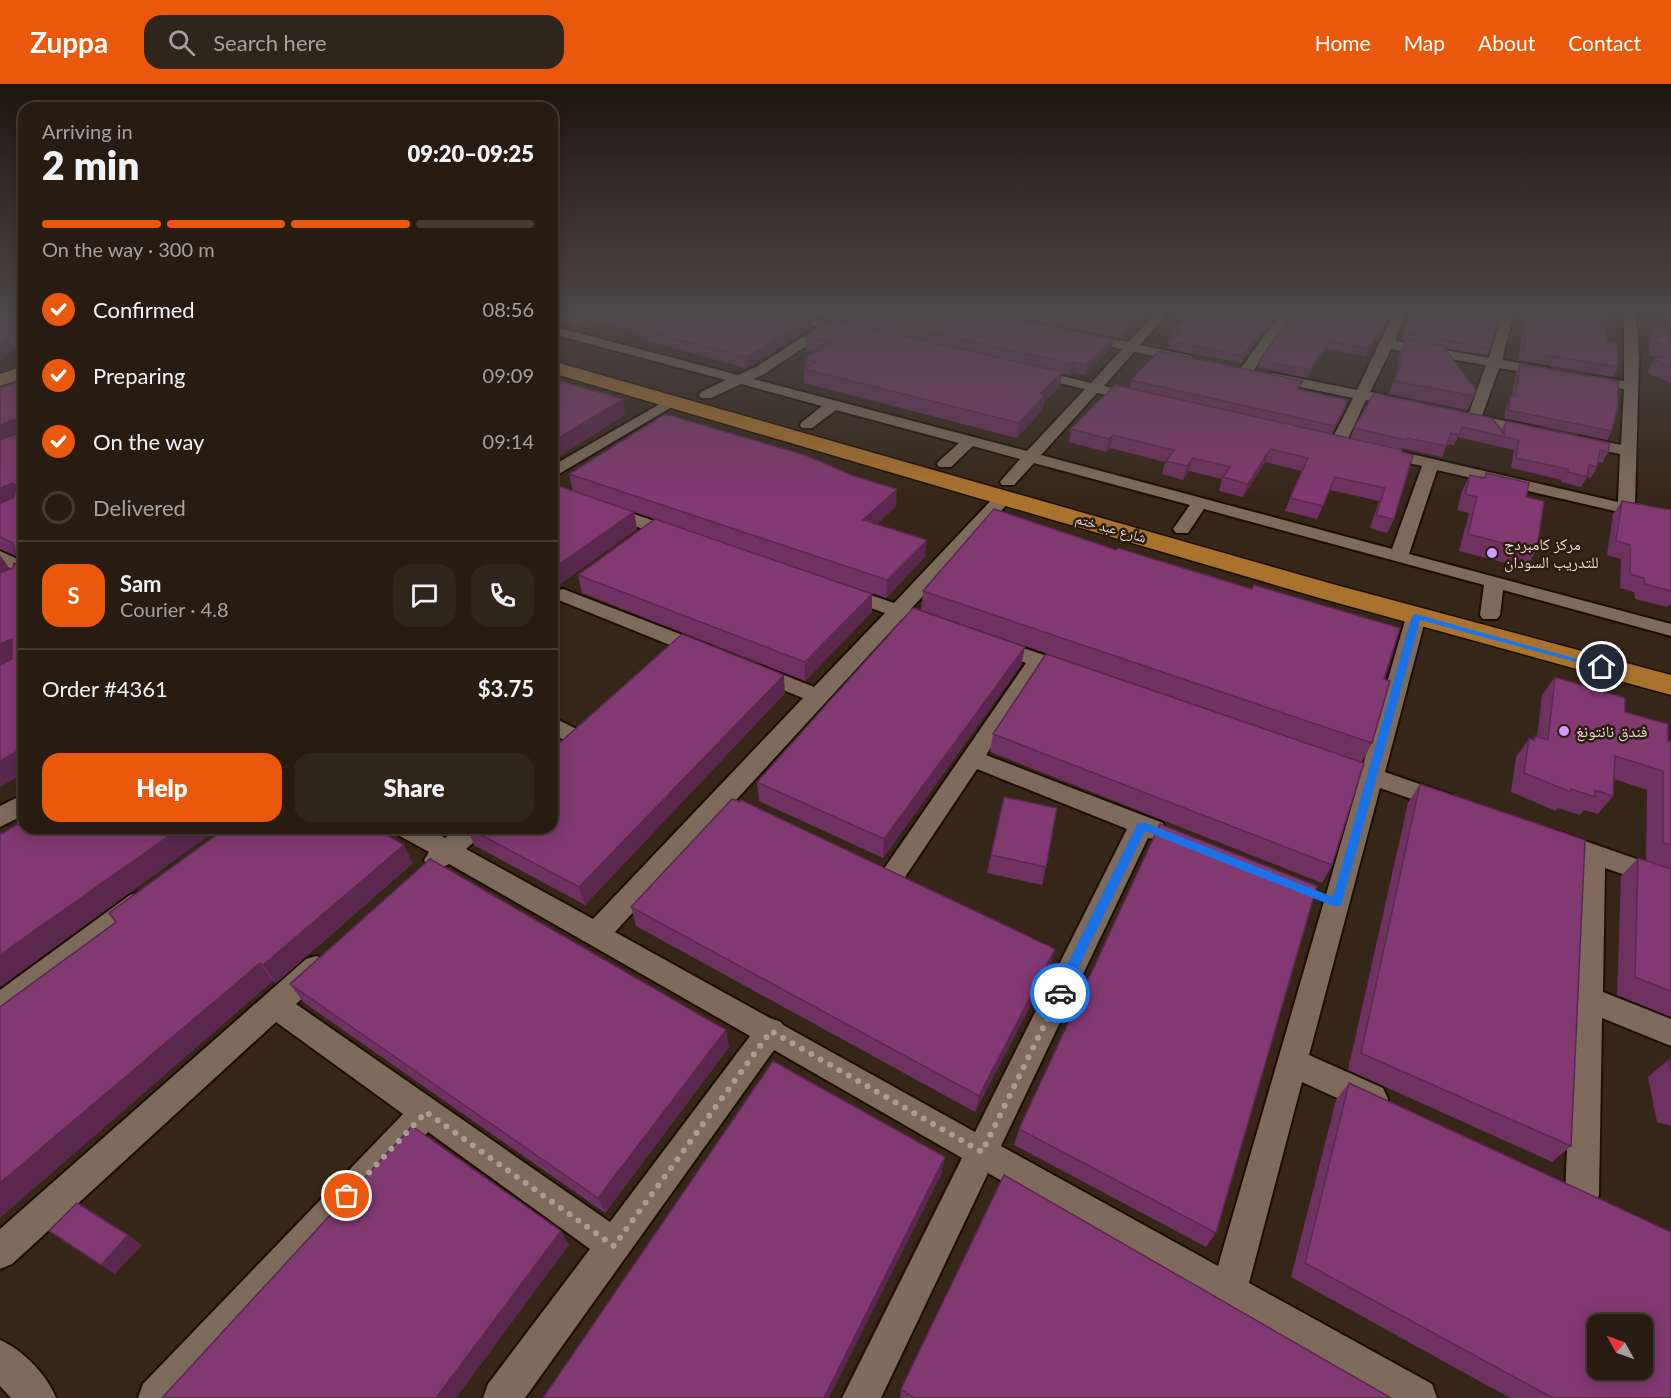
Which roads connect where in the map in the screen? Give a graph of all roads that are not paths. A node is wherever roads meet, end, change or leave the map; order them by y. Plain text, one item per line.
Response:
1 (17, 374) edge
2 (578, 374) edge
3 (632, 374) edge
4 (715, 374) edge
5 (751, 374) edge
6 (1036, 374) edge
7 (1105, 374) edge
8 (1261, 374) edge
9 (1372, 374) edge
10 (1490, 374) edge
11 (1564, 374) edge
12 (1634, 374) edge
13 (0, 380) edge
14 (740, 381) junction
15 (1631, 386) junction
16 (1094, 388) junction
17 (706, 395) junction
18 (1361, 395) junction
19 (672, 401) junction
20 (1152, 401) edge
21 (833, 405) junction
22 (1418, 407) edge
23 (1452, 414) edge
24 (1474, 419) junction
25 (807, 425) junction
26 (970, 441) junction
27 (1629, 451) junction
28 (1031, 456) junction
29 (945, 464) junction
30 (1431, 464) junction
31 (558, 469) edge
32 (1006, 489) junction
33 (558, 493) edge
34 (1200, 502) junction
35 (1626, 509) junction
36 (1671, 519) edge
37 (656, 527) junction
38 (1182, 529) junction
39 (637, 540) edge
40 (699, 542) edge
41 (0, 556) edge
42 (1399, 556) junction
43 (1248, 557) junction
44 (18, 566) edge
45 (581, 582) edge
46 (1334, 582) junction
47 (1494, 583) junction
48 (819, 584) edge
49 (558, 598) edge
50 (558, 599) edge
51 (897, 611) junction
52 (1490, 615) junction
53 (1416, 616) junction
54 (1671, 630) edge
55 (681, 642) junction
56 (663, 658) edge
57 (723, 659) edge
58 (1038, 660) junction
59 (1671, 666) edge
60 (744, 667) edge
61 (1094, 679) edge
62 (1671, 686) edge
63 (818, 696) junction
64 (593, 721) edge
65 (558, 732) edge
66 (1316, 757) edge
67 (972, 758) junction
68 (1372, 776) junction
69 (18, 807) edge
70 (1460, 807) edge
71 (0, 818) edge
72 (1142, 825) junction
73 (418, 834) edge
74 (466, 834) edge
75 (1538, 834) edge
76 (1174, 838) edge
77 (448, 851) junction
78 (1593, 853) junction
79 (892, 876) edge
80 (1671, 881) edge
81 (413, 882) edge
82 (164, 885) edge
83 (595, 935) junction
84 (336, 951) edge
85 (1588, 999) junction
86 (275, 1005) junction
87 (0, 1006) edge
88 (771, 1031) junction
89 (1671, 1033) edge
90 (1292, 1062) junction
91 (1399, 1111) edge
92 (426, 1112) junction
93 (982, 1152) junction
94 (1550, 1180) edge
95 (1582, 1195) junction
96 (1612, 1209) edge
97 (614, 1246) junction
98 (0, 1252) edge
99 (1228, 1291) junction
100 (0, 1359) edge
101 (37, 1398) edge
102 (158, 1398) edge
103 (502, 1398) edge
104 (861, 1398) edge
105 (1418, 1398) edge

1 - 13 street
2 - 19 main road, شارع عبد ختم
3 - 17 main road, شارع عبد ختم
4 - 14 street
5 - 14 street
6 - 16 street
7 - 16 street
8 - 18 street
9 - 18 street
10 - 24 street
11 - 15 street
12 - 15 street
14 - 17 street
14 - 21 street
15 - 27 street
16 - 20 street
16 - 28 street
17 - 25 main road, شارع عبد ختم
18 - 22 street
18 - 30 street
19 - 31 street
19 - 32 main road, شارع عبد ختم
21 - 25 street
21 - 26 street
23 - 24 street
24 - 27 street
25 - 29 main road, شارع عبد ختم
26 - 28 street
26 - 29 street
27 - 35 street
28 - 32 street
28 - 34 street
29 - 32 main road, شارع عبد ختم
30 - 35 street
30 - 42 street
32 - 38 main road, شارع عبد ختم
32 - 43 main road, شارع عبد ختم
32 - 51 street
33 - 37 street
34 - 38 street
34 - 42 street
35 - 36 street
37 - 39 street
37 - 40 street
38 - 43 main road, شارع عبد ختم
41 - 44 street
42 - 47 street
43 - 46 main road, شارع عبد ختم
45 - 49 street
46 - 52 main road, شارع عبد ختم
46 - 53 main road, شارع عبد ختم
47 - 52 street
47 - 54 street
48 - 51 street
50 - 55 street
51 - 58 street
51 - 63 street
52 - 59 main road, شارع عبد ختم
53 - 62 main road, شارع عبد ختم
53 - 68 street
55 - 56 street
55 - 57 street
58 - 61 street
58 - 67 street
60 - 63 street
63 - 83 street
64 - 65 street
66 - 68 street
67 - 72 street
67 - 79 street
68 - 70 street
68 - 90 street
69 - 71 street
72 - 76 street
72 - 93 street
73 - 77 street
74 - 77 street
75 - 78 street
77 - 81 street
77 - 83 street
78 - 80 street
78 - 85 street
82 - 87 street
83 - 88 street
84 - 86 street
85 - 89 street
85 - 95 street
86 - 92 street
86 - 98 street
88 - 93 street
88 - 97 street
90 - 91 street
90 - 99 street
92 - 97 street
92 - 102 street
93 - 99 street
93 - 104 street
94 - 95 street
95 - 96 street
97 - 103 street
99 - 105 street
100 - 101 street

